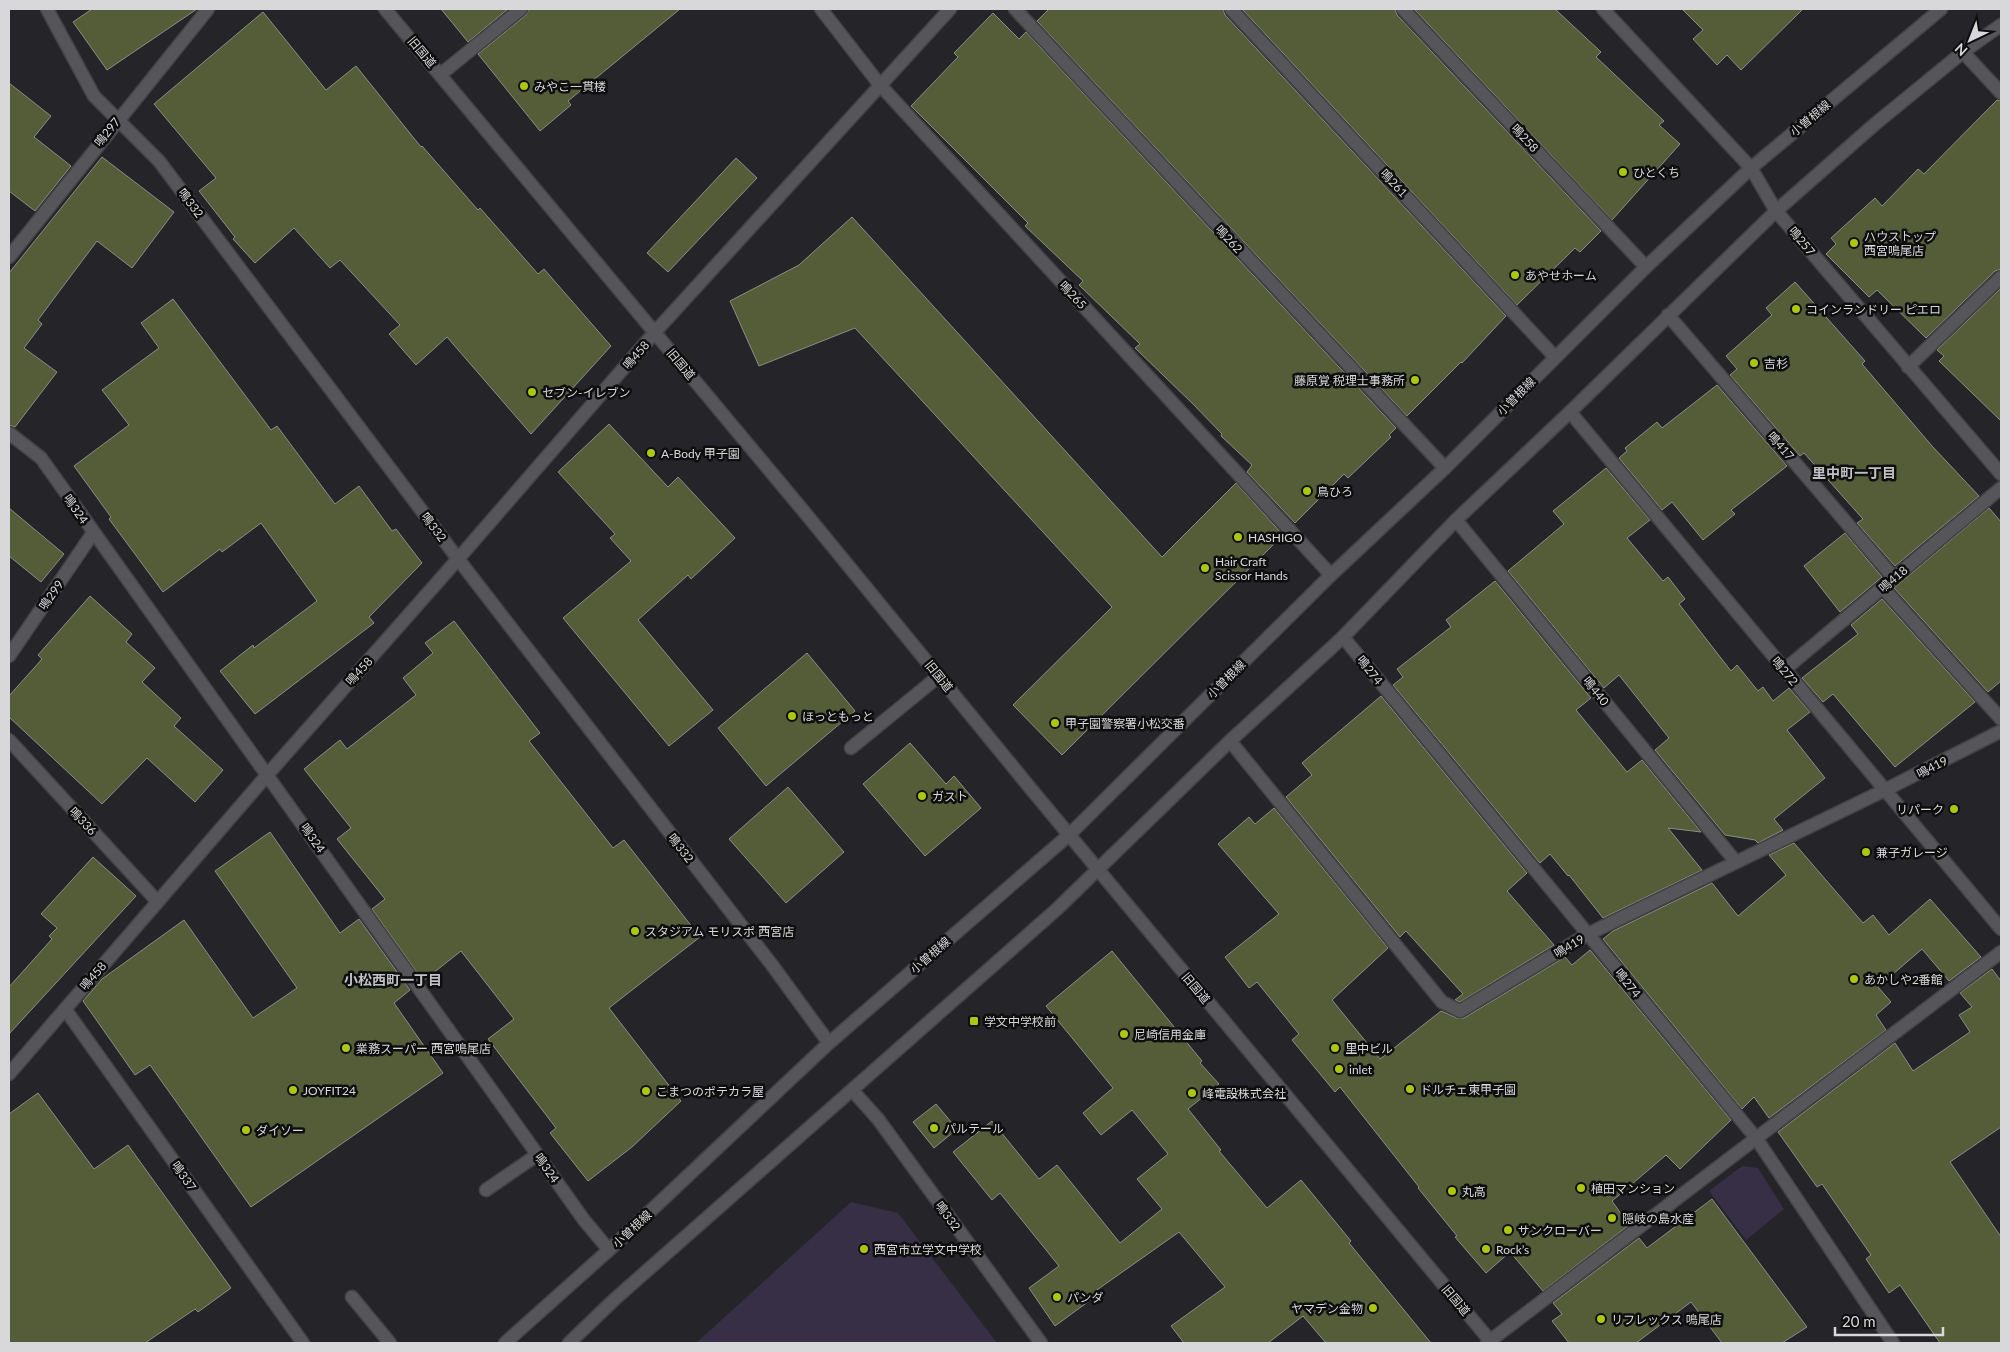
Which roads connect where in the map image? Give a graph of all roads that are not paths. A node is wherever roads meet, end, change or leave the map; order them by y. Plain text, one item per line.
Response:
1 (47, 9) edge
2 (208, 9) edge
3 (385, 9) edge
4 (521, 9) edge
5 (821, 9) edge
6 (950, 9) edge
7 (1015, 9) edge
8 (1232, 9) edge
9 (1403, 9) edge
10 (1603, 9) edge
11 (1942, 9) edge
12 (2001, 25) edge
13 (1963, 52) junction
14 (441, 74) junction
15 (880, 85) junction
16 (2001, 93) edge
17 (118, 119) junction
18 (1751, 168) junction
19 (1776, 210) junction
20 (9, 257) edge
21 (1646, 267) junction
22 (2001, 278) edge
23 (1668, 315) junction
24 (655, 332) junction
25 (1555, 357) junction
26 (1908, 367) junction
27 (1570, 412) junction
28 (9, 433) edge
29 (1445, 468) junction
30 (2001, 474) edge
31 (2001, 488) edge
32 (1456, 520) junction
33 (93, 533) junction
34 (458, 559) junction
35 (1331, 576) junction
36 (1894, 578) junction
37 (1883, 588) junction
38 (1343, 637) junction
39 (9, 656) edge
40 (1784, 670) junction
41 (938, 676) junction
42 (2001, 719) edge
43 (2001, 731) edge
44 (9, 740) edge
45 (1230, 741) junction
46 (851, 748) dead end
47 (268, 774) junction
48 (1885, 790) junction
49 (1069, 835) junction
50 (1736, 862) junction
51 (1099, 870) junction
52 (157, 901) junction
53 (2001, 929) edge
54 (1588, 934) junction
55 (2001, 952) edge
56 (64, 1010) junction
57 (829, 1043) junction
58 (9, 1074) edge
59 (852, 1090) junction
60 (1756, 1138) junction
61 (537, 1155) junction
62 (486, 1190) dead end
63 (609, 1250) junction
64 (352, 1297) dead end
65 (1489, 1342) edge
66 (302, 1343) edge
67 (390, 1343) edge
68 (505, 1343) edge
69 (569, 1343) edge
70 (1041, 1343) edge
71 (1893, 1343) edge

1 - 17 street, 鳴332
2 - 17 street, 鳴297
3 - 14 street, 旧国道
4 - 14 street
5 - 15 street, 鳴265
6 - 15 street, 鳴458
7 - 29 street, 鳴262
8 - 25 street, 鳴261
9 - 21 street, 鳴258
10 - 18 street, 鳴257
11 - 18 street, 小曽根線
12 - 13 street
13 - 16 street
13 - 19 street
14 - 24 street, 旧国道
15 - 24 street, 鳴458
15 - 35 street, 鳴265
17 - 20 street, 鳴297
17 - 34 street, 鳴332
18 - 19 street, 鳴257
18 - 21 street, 小曽根線
19 - 23 street
19 - 26 street, 鳴257
21 - 25 street, 小曽根線
22 - 26 street
23 - 27 street
23 - 36 street, 鳴417
24 - 34 street, 鳴458
24 - 41 street, 旧国道
25 - 29 street, 小曽根線
26 - 30 street, 鳴257
27 - 32 street
27 - 40 street, 鳴272
28 - 33 street, 鳴324
29 - 35 street, 小曽根線
31 - 36 street, 鳴418
32 - 38 street
32 - 50 street, 鳴440
33 - 39 street, 鳴299
33 - 47 street, 鳴324
34 - 47 street, 鳴458
34 - 57 street, 鳴332
35 - 49 street, 小曽根線
36 - 37 street, 鳴418
37 - 40 street, 鳴418
37 - 42 street
38 - 45 street
38 - 54 street, 鳴274
40 - 48 street, 鳴272
41 - 46 street
41 - 49 street, 旧国道
43 - 48 street, 鳴419
44 - 52 street, 鳴336
45 - 51 street
45 - 54 street, 鳴419
47 - 52 street, 鳴458
47 - 61 street, 鳴324
48 - 50 street, 鳴419
48 - 53 street, 鳴272
49 - 51 street, 旧国道
49 - 57 street, 小曽根線
50 - 54 street, 鳴419
51 - 59 street
51 - 65 street, 旧国道
52 - 56 street, 鳴458
54 - 60 street, 鳴274
55 - 60 street
56 - 58 street, 鳴458
56 - 66 street, 鳴337
57 - 63 street, 小曽根線
59 - 69 street
59 - 70 street, 鳴332
60 - 65 street
60 - 71 street, 鳴274
61 - 62 street
61 - 63 street, 鳴324
63 - 68 street, 小曽根線
64 - 67 street

